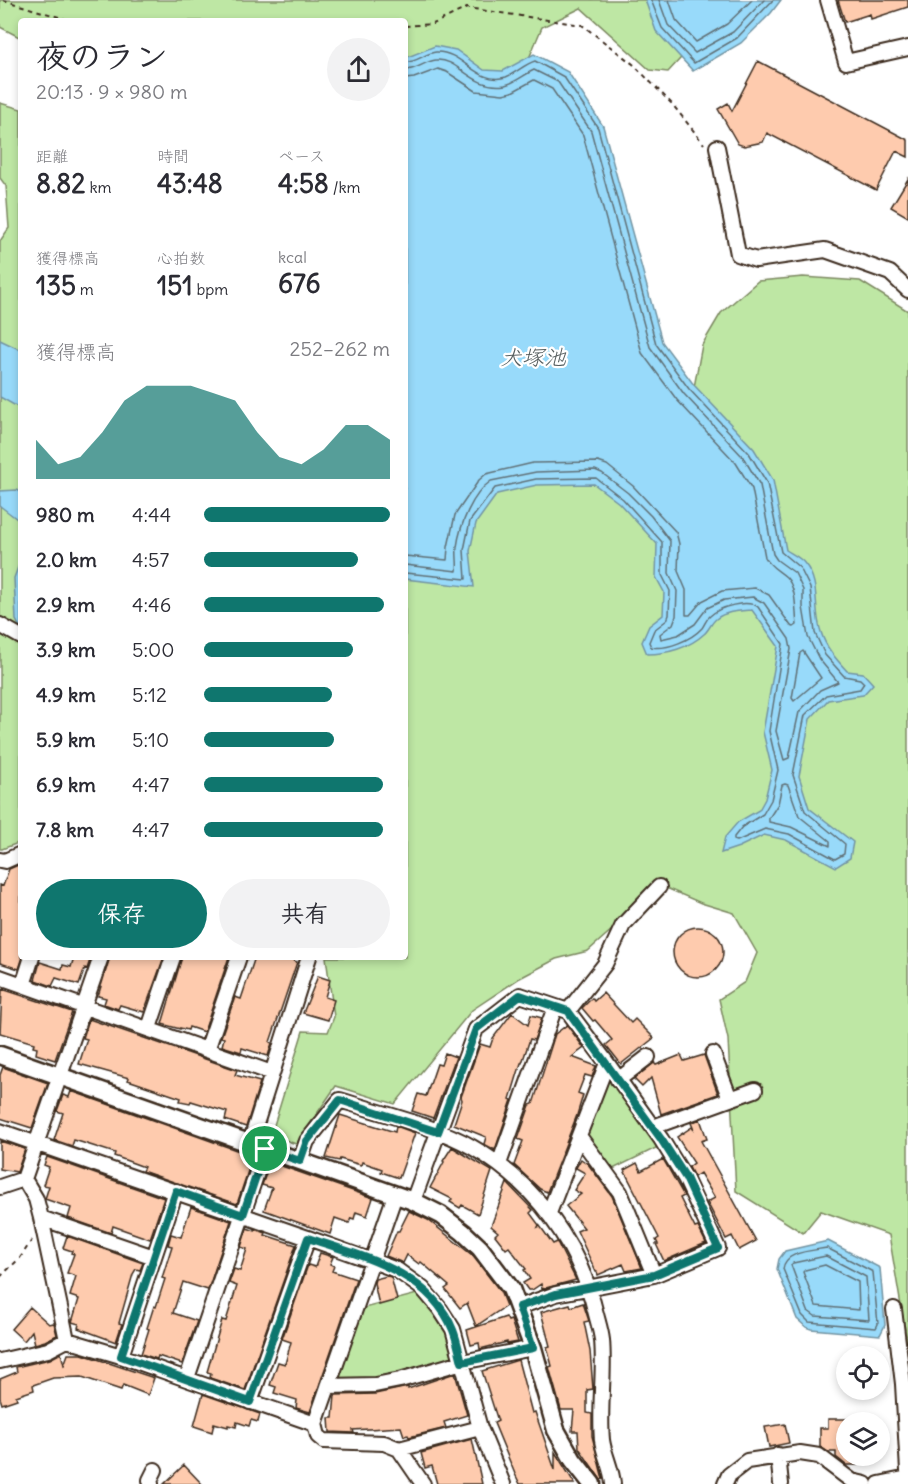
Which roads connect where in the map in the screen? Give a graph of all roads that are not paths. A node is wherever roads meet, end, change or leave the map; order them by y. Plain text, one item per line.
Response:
1 (828, 0) edge
2 (908, 48) edge
3 (717, 147) road end
4 (908, 290) edge
5 (0, 625) edge
6 (18, 635) edge
7 (18, 855) edge
8 (0, 860) edge
9 (659, 887) dead end
10 (31, 960) edge
11 (100, 960) edge
12 (172, 960) edge
13 (238, 960) edge
14 (308, 960) edge
15 (0, 977) edge
16 (23, 985) junction
17 (85, 1006) junction
18 (561, 1009) junction
19 (149, 1028) junction
20 (207, 1050) junction
21 (0, 1054) edge
22 (712, 1054) dead end
23 (648, 1058) dead end
24 (606, 1063) junction
25 (272, 1072) junction
26 (60, 1076) junction
27 (618, 1080) junction
28 (755, 1090) dead end
29 (730, 1099) junction
30 (653, 1127) junction
31 (0, 1131) edge
32 (438, 1132) junction
33 (579, 1136) junction
34 (36, 1143) junction
35 (258, 1146) junction
36 (300, 1161) junction
37 (499, 1164) junction
38 (24, 1179) junction
39 (0, 1187) edge
40 (176, 1191) junction
41 (394, 1195) junction
42 (413, 1201) junction
43 (549, 1213) junction
44 (243, 1215) junction
45 (41, 1218) junction
46 (308, 1238) junction
47 (154, 1257) junction
48 (373, 1260) junction
49 (654, 1275) junction
50 (590, 1287) junction
51 (519, 1307) junction
52 (894, 1309) dead end
53 (67, 1340) junction
54 (533, 1348) junction
55 (121, 1356) junction
56 (0, 1361) edge
57 (462, 1362) junction
58 (187, 1378) junction
59 (328, 1386) junction
60 (250, 1402) junction
61 (315, 1424) junction
62 (480, 1428) junction
63 (399, 1449) junction
64 (778, 1455) junction
65 (155, 1470) dead end
66 (908, 1472) edge
67 (908, 1478) edge
68 (857, 1483) edge
69 (151, 1484) edge
70 (423, 1484) edge
71 (503, 1484) edge
72 (592, 1484) edge
73 (614, 1484) edge
74 (725, 1484) edge
75 (781, 1484) edge
76 (879, 1484) edge

1 - 2 street
3 - 4 street
5 - 6 street
7 - 8 street
9 - 18 street
10 - 16 street
11 - 17 street
12 - 19 street
13 - 20 street
14 - 25 street
15 - 16 street
16 - 17 street
17 - 19 street
17 - 26 street
18 - 24 street
18 - 32 street
18 - 37 street
19 - 20 street
20 - 25 street
21 - 26 street
22 - 29 street
23 - 27 street
24 - 27 street
24 - 33 street
25 - 35 street
26 - 34 street
26 - 35 street
27 - 30 street
28 - 29 street
29 - 30 street
30 - 49 street
31 - 34 street
32 - 36 street
32 - 37 street
32 - 42 street
33 - 43 street
33 - 49 street
34 - 38 street
34 - 40 street
35 - 36 street
35 - 44 street
36 - 41 street
37 - 43 street
38 - 39 street
38 - 45 street
40 - 44 street
40 - 47 street
41 - 42 street
41 - 48 street
42 - 51 street
43 - 50 street
44 - 46 street
44 - 58 street
45 - 47 street
45 - 53 street
46 - 48 street
46 - 60 street
47 - 55 street
48 - 57 street
48 - 59 street
49 - 50 street
50 - 51 street
50 - 73 street
51 - 54 street
52 - 66 street
53 - 55 street
53 - 56 street
54 - 57 street
54 - 72 street
55 - 58 street
57 - 59 street
57 - 62 street
58 - 60 street
59 - 61 street
60 - 61 street
61 - 63 street
62 - 63 street
62 - 71 street
63 - 70 street
64 - 68 street
64 - 74 street
64 - 75 street
65 - 69 street
67 - 76 street

